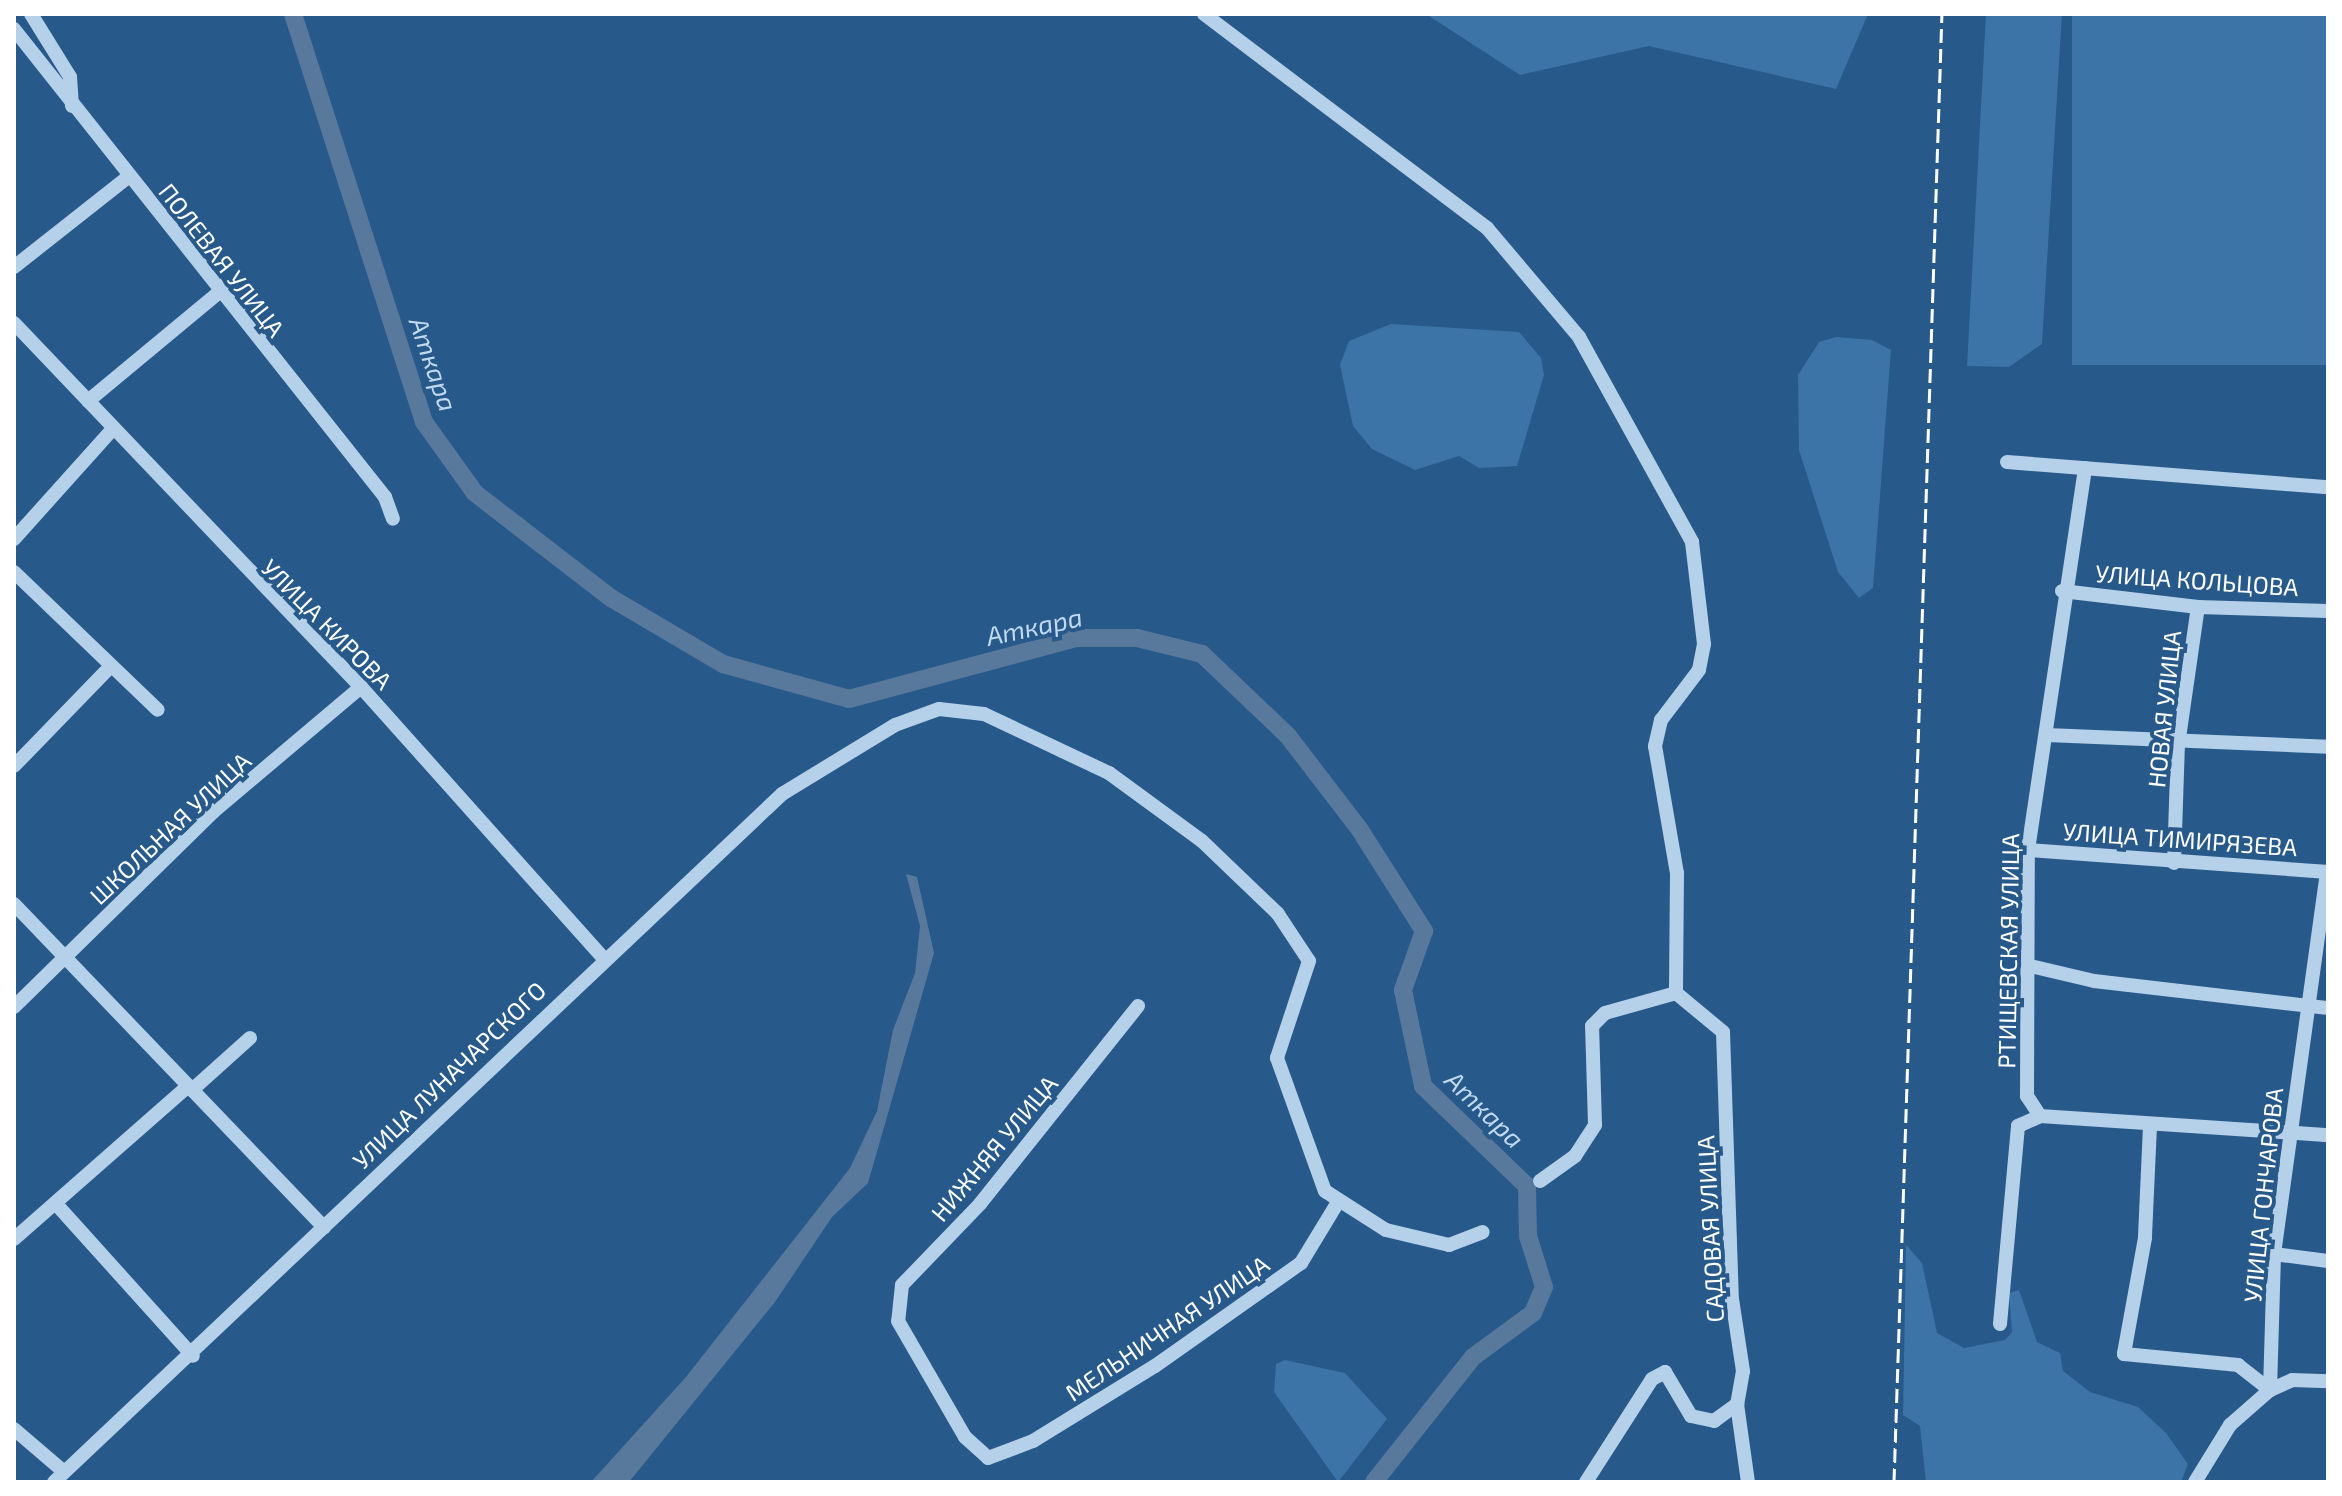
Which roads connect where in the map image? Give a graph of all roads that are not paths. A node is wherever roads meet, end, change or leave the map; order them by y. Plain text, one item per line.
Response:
1 (31, 14) edge
2 (1204, 14) edge
3 (14, 29) edge
4 (72, 107) junction
5 (128, 177) junction
6 (14, 267) edge
7 (218, 293) junction
8 (14, 323) edge
9 (88, 401) junction
10 (110, 432) junction
11 (2007, 462) dead end
12 (2085, 468) junction
13 (2328, 487) edge
14 (393, 519) dead end
15 (14, 539) edge
16 (14, 572) edge
17 (2062, 591) junction
18 (2198, 607) junction
19 (2328, 611) edge
20 (109, 668) junction
21 (361, 687) junction
22 (158, 710) dead end
23 (2047, 735) junction
24 (2178, 745) junction
25 (2328, 747) edge
26 (14, 766) edge
27 (2028, 850) junction
28 (2174, 863) junction
29 (2328, 872) edge
30 (14, 904) edge
31 (66, 958) junction
32 (604, 959) junction
33 (2026, 965) junction
34 (1676, 993) junction
35 (1138, 1006) dead end
36 (14, 1007) edge
37 (2312, 1007) junction
38 (2328, 1008) edge
39 (250, 1038) dead end
40 (190, 1088) junction
41 (2040, 1116) junction
42 (2150, 1126) junction
43 (2288, 1131) junction
44 (2328, 1135) edge
45 (1540, 1181) dead end
46 (1338, 1202) junction
47 (57, 1205) junction
48 (324, 1227) junction
49 (1483, 1232) dead end
50 (14, 1239) edge
51 (2274, 1254) junction
52 (2328, 1261) edge
53 (2000, 1324) dead end
54 (193, 1356) junction
55 (2328, 1381) edge
56 (2270, 1390) junction
57 (1737, 1404) junction
58 (14, 1429) edge
59 (988, 1458) joint
60 (58, 1477) edge
61 (2199, 1481) edge
62 (1586, 1482) edge
63 (1748, 1482) edge

1 - 4 street
2 - 34 street
3 - 4 street, ПОЛЕВАЯ УЛИЦА
4 - 5 street, ПОЛЕВАЯ УЛИЦА
5 - 6 street
5 - 7 street, ПОЛЕВАЯ УЛИЦА
7 - 9 street
7 - 14 street, ПОЛЕВАЯ УЛИЦА
8 - 9 street, УЛИЦА КИРОВА
9 - 10 street, УЛИЦА КИРОВА
10 - 15 street
10 - 21 street, УЛИЦА КИРОВА
11 - 12 street
12 - 13 street
12 - 17 street, РТИЩЕВСКАЯ УЛИЦА
16 - 20 street
17 - 18 street, УЛИЦА КОЛЬЦОВА
17 - 23 street, РТИЩЕВСКАЯ УЛИЦА
18 - 19 street, УЛИЦА КОЛЬЦОВА
18 - 24 street, НОВАЯ УЛИЦА
20 - 22 street
20 - 26 street
21 - 31 street, ШКОЛЬНАЯ УЛИЦА
21 - 32 street, УЛИЦА КИРОВА
23 - 24 street
23 - 27 street, РТИЩЕВСКАЯ УЛИЦА
24 - 25 street
24 - 28 street, НОВАЯ УЛИЦА
27 - 28 street, УЛИЦА ТИМИРЯЗЕВА
27 - 33 street, РТИЩЕВСКАЯ УЛИЦА
28 - 29 street, УЛИЦА ТИМИРЯЗЕВА
29 - 37 street, УЛИЦА ГОНЧАРОВА
30 - 31 street
31 - 36 street, ШКОЛЬНАЯ УЛИЦА
31 - 40 street
32 - 46 street, УЛИЦА ЛУНАЧАРСКОГО
32 - 48 street, УЛИЦА ЛУНАЧАРСКОГО
33 - 37 street
33 - 41 street, РТИЩЕВСКАЯ УЛИЦА
34 - 45 street
34 - 57 street, САДОВАЯ УЛИЦА
35 - 59 street, НИЖНЯЯ УЛИЦА
37 - 38 street
37 - 43 street, УЛИЦА ГОНЧАРОВА
39 - 40 street
40 - 47 street
40 - 48 street
41 - 42 street
41 - 53 street
42 - 43 street
42 - 56 street
43 - 44 street
43 - 51 street, УЛИЦА ГОНЧАРОВА
46 - 49 street
46 - 59 street, МЕЛЬНИЧНАЯ УЛИЦА
47 - 50 street
47 - 54 street
48 - 54 street, УЛИЦА ЛУНАЧАРСКОГО
51 - 52 street
51 - 56 street, УЛИЦА ГОНЧАРОВА
54 - 60 street, УЛИЦА ЛУНАЧАРСКОГО
55 - 56 street
56 - 61 street
57 - 62 street
57 - 63 street, САДОВАЯ УЛИЦА
58 - 60 street

